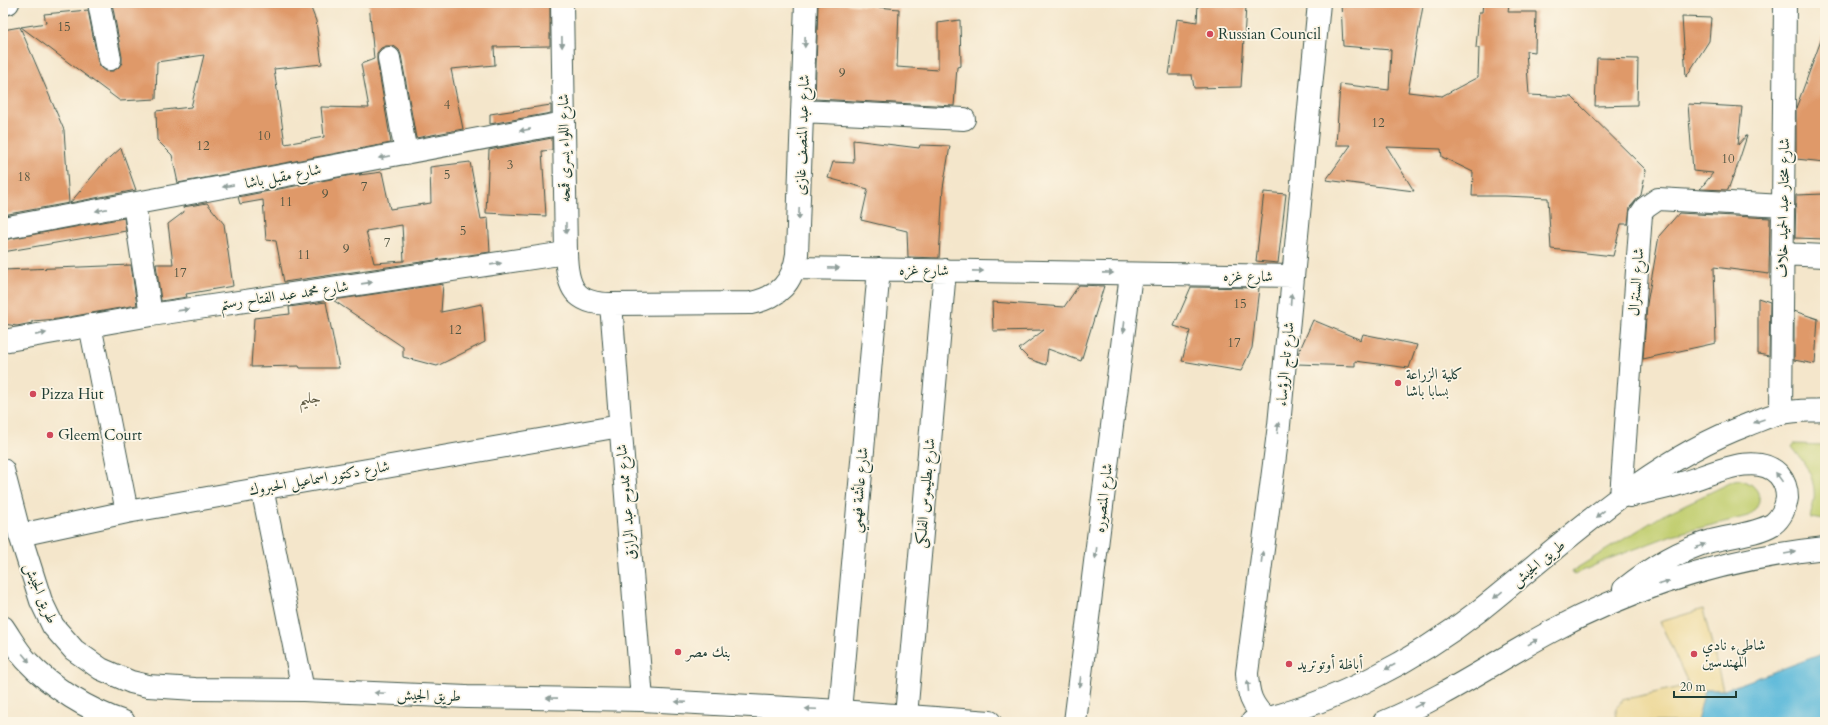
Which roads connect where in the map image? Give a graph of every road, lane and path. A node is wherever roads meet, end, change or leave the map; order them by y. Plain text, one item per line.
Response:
1 (8, 3) edge
2 (99, 3) edge
3 (562, 3) edge
4 (806, 3) edge
5 (1319, 3) edge
6 (1785, 3) edge
7 (3, 4) edge
8 (389, 58) dead end
9 (110, 59) dead end
10 (802, 111) junction
11 (964, 119) dead end
12 (564, 123) junction
13 (406, 153) junction
14 (134, 204) junction
15 (1783, 206) junction
16 (3, 228) edge
17 (566, 253) junction
18 (1782, 254) junction
19 (1825, 256) edge
20 (795, 268) junction
21 (879, 269) junction
22 (945, 270) junction
23 (1131, 274) junction
24 (1293, 276) junction
25 (610, 304) junction
26 (151, 315) junction
27 (90, 325) junction
28 (3, 342) edge
29 (1825, 410) edge
30 (1781, 413) junction
31 (620, 426) junction
32 (3, 470) edge
33 (262, 488) junction
34 (1622, 497) junction
35 (127, 512) junction
36 (20, 536) junction
37 (1825, 548) edge
38 (1608, 603) junction
39 (3, 627) edge
40 (303, 690) junction
41 (642, 700) junction
42 (840, 711) junction
43 (906, 716) junction
44 (1259, 720) edge
45 (124, 722) edge
46 (990, 722) edge
47 (1075, 722) edge
48 (1384, 722) edge

1 - 7 main road
2 - 9 main road
3 -> 12 main road, شارع اللواء يسرى قمحه
4 -> 10 main road, شارع عبد المنصف غازى
5 - 24 main road, شارع تاج الرؤساء
6 - 15 main road, شارع مختار عبد الحميد خلاف
8 - 13 main road
10 - 11 main road
10 -> 20 main road, شارع عبد المنصف غازى
12 -> 13 main road, شارع مقبل باشا
12 -> 17 main road, شارع اللواء يسرى قمحه
13 -> 14 main road, شارع مقبل باشا
14 -> 16 main road, شارع مقبل باشا
14 - 26 main road
15 - 18 main road, شارع مختار عبد الحميد خلاف
15 - 34 main road, شارع السنترال
17 - 25 main road, شارع اللواء يسرى قمحه
26 -> 17 main road, شارع محمد عبد الفتاح رستم
18 - 19 main road
18 - 30 main road, شارع مختار عبد الحميد خلاف
20 -> 21 main road, شارع غزه
20 - 25 main road
21 - 22 main road, شارع غزه
21 - 42 main road, شارع عائشة فهمي
22 -> 23 main road, شارع غزه
22 - 43 main road, شارع بطليموس الفلكى
23 - 24 main road, شارع غزه
23 -> 47 main road, شارع المنصوره
44 -> 24 main road, شارع تاج الرؤساء
25 - 31 main road, شارع ممدوح عبد الرازق
26 - 27 main road, شارع محمد عبد الفتاح رستم
28 -> 27 main road, شارع محمد عبد الفتاح رستم
27 - 35 main road
29 - 30 main road, طريق الجيش
30 -> 34 main road, طريق الجيش
31 - 33 main road, شارع دكتور اسماعيل الحبروك
31 - 41 main road, شارع ممدوح عبد الرازق
32 - 36 main road, طريق الجيش
33 - 35 main road, شارع دكتور اسماعيل الحبروك
33 - 40 main road
38 -> 34 main road
34 -> 44 main road, طريق الجيش
35 - 36 main road, شارع دكتور اسماعيل الحبروك
36 - 40 main road, طريق الجيش
38 -> 37 main road
48 -> 38 main road
39 -> 45 main road
41 -> 40 main road, طريق الجيش
42 -> 41 main road, طريق الجيش
42 - 43 main road, طريق الجيش
43 - 46 main road, طريق الجيش

